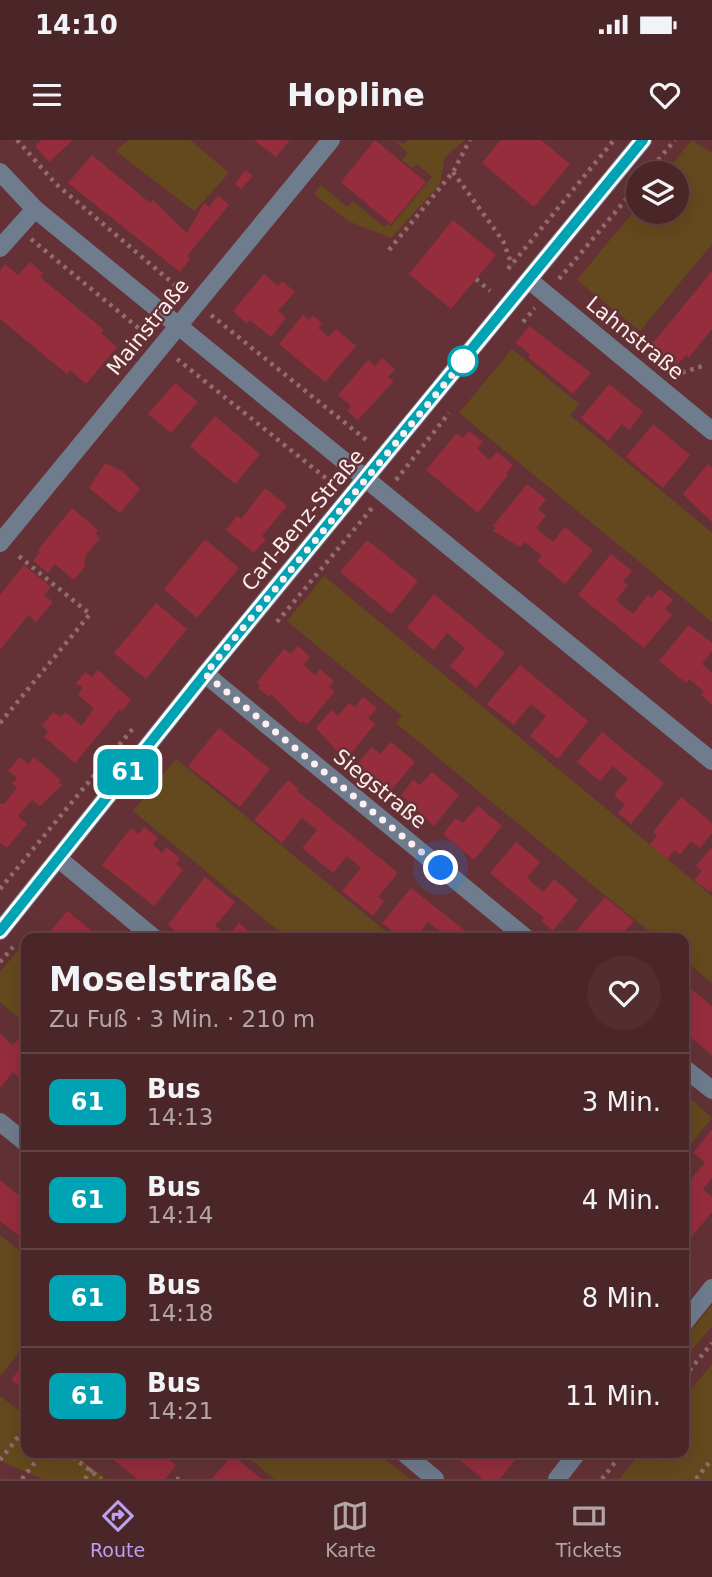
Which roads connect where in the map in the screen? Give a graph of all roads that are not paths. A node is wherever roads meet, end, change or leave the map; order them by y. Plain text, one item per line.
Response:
1 (331, 140) edge
2 (643, 140) edge
3 (0, 172) edge
4 (35, 209) junction
5 (0, 248) edge
6 (529, 280) junction
7 (178, 327) junction
8 (712, 431) edge
9 (368, 478) junction
10 (1, 542) edge
11 (205, 674) junction
12 (712, 761) edge
13 (59, 859) junction
14 (0, 931) edge
15 (148, 933) edge
16 (520, 933) edge
17 (689, 1072) edge
18 (712, 1090) edge
19 (0, 1122) edge
20 (21, 1139) edge
21 (712, 1288) edge
22 (689, 1317) edge
23 (410, 1458) edge
24 (573, 1458) edge
25 (435, 1479) edge
26 (556, 1479) edge

1 - 7 street, Mainstraße
2 - 6 street, Carl-Benz-Straße
3 - 4 street
4 - 5 street
4 - 7 street
6 - 8 street, Lahnstraße
6 - 9 street, Carl-Benz-Straße
7 - 9 street
7 - 10 street, Mainstraße
9 - 11 street, Carl-Benz-Straße
9 - 12 street
11 - 13 street, Carl-Benz-Straße
11 - 16 street, Siegstraße
13 - 14 street, Carl-Benz-Straße
13 - 15 street
17 - 18 street
19 - 20 street
21 - 22 street
23 - 25 street
24 - 26 street

